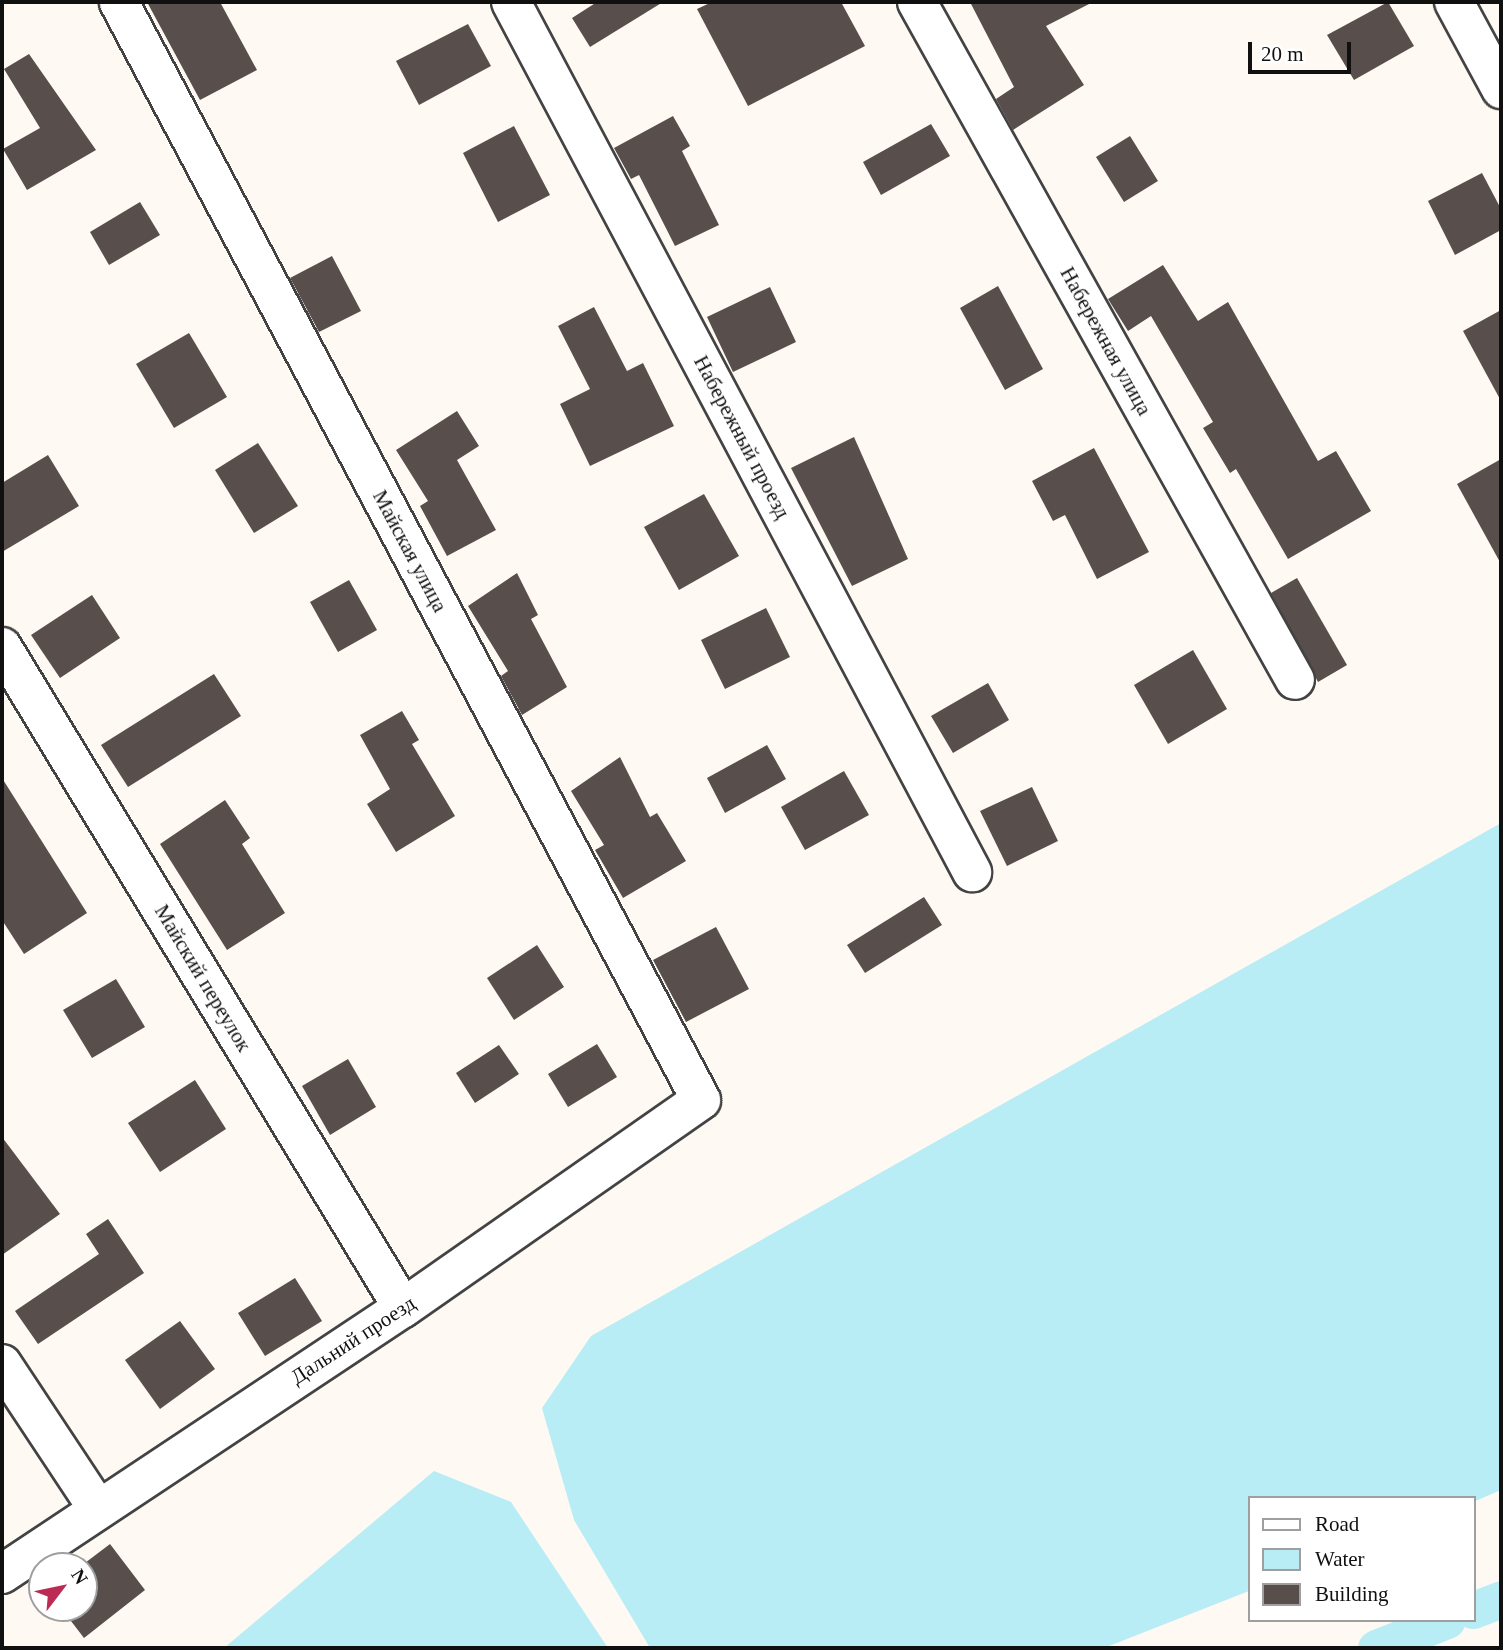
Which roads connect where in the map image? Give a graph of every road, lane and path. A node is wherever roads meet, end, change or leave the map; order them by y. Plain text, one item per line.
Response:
1 (119, 2) edge
2 (511, 2) edge
3 (917, 2) edge
4 (1454, 2) edge
5 (1501, 89) edge
6 (2, 647) edge
7 (1295, 680) dead end
8 (972, 872) dead end
9 (701, 1100) joint
10 (403, 1308) junction
11 (2, 1364) edge
12 (96, 1506) junction
13 (2, 1574) edge

1 - 9 street, Майская улица
2 - 8 street, Набережный проезд
3 - 7 street, Набережная улица
4 - 5 street
6 - 10 street, Майский переулок
9 - 10 street, Дальний проезд
10 - 12 street, Дальний проезд
11 - 12 street
12 - 13 street, Дальний проезд

